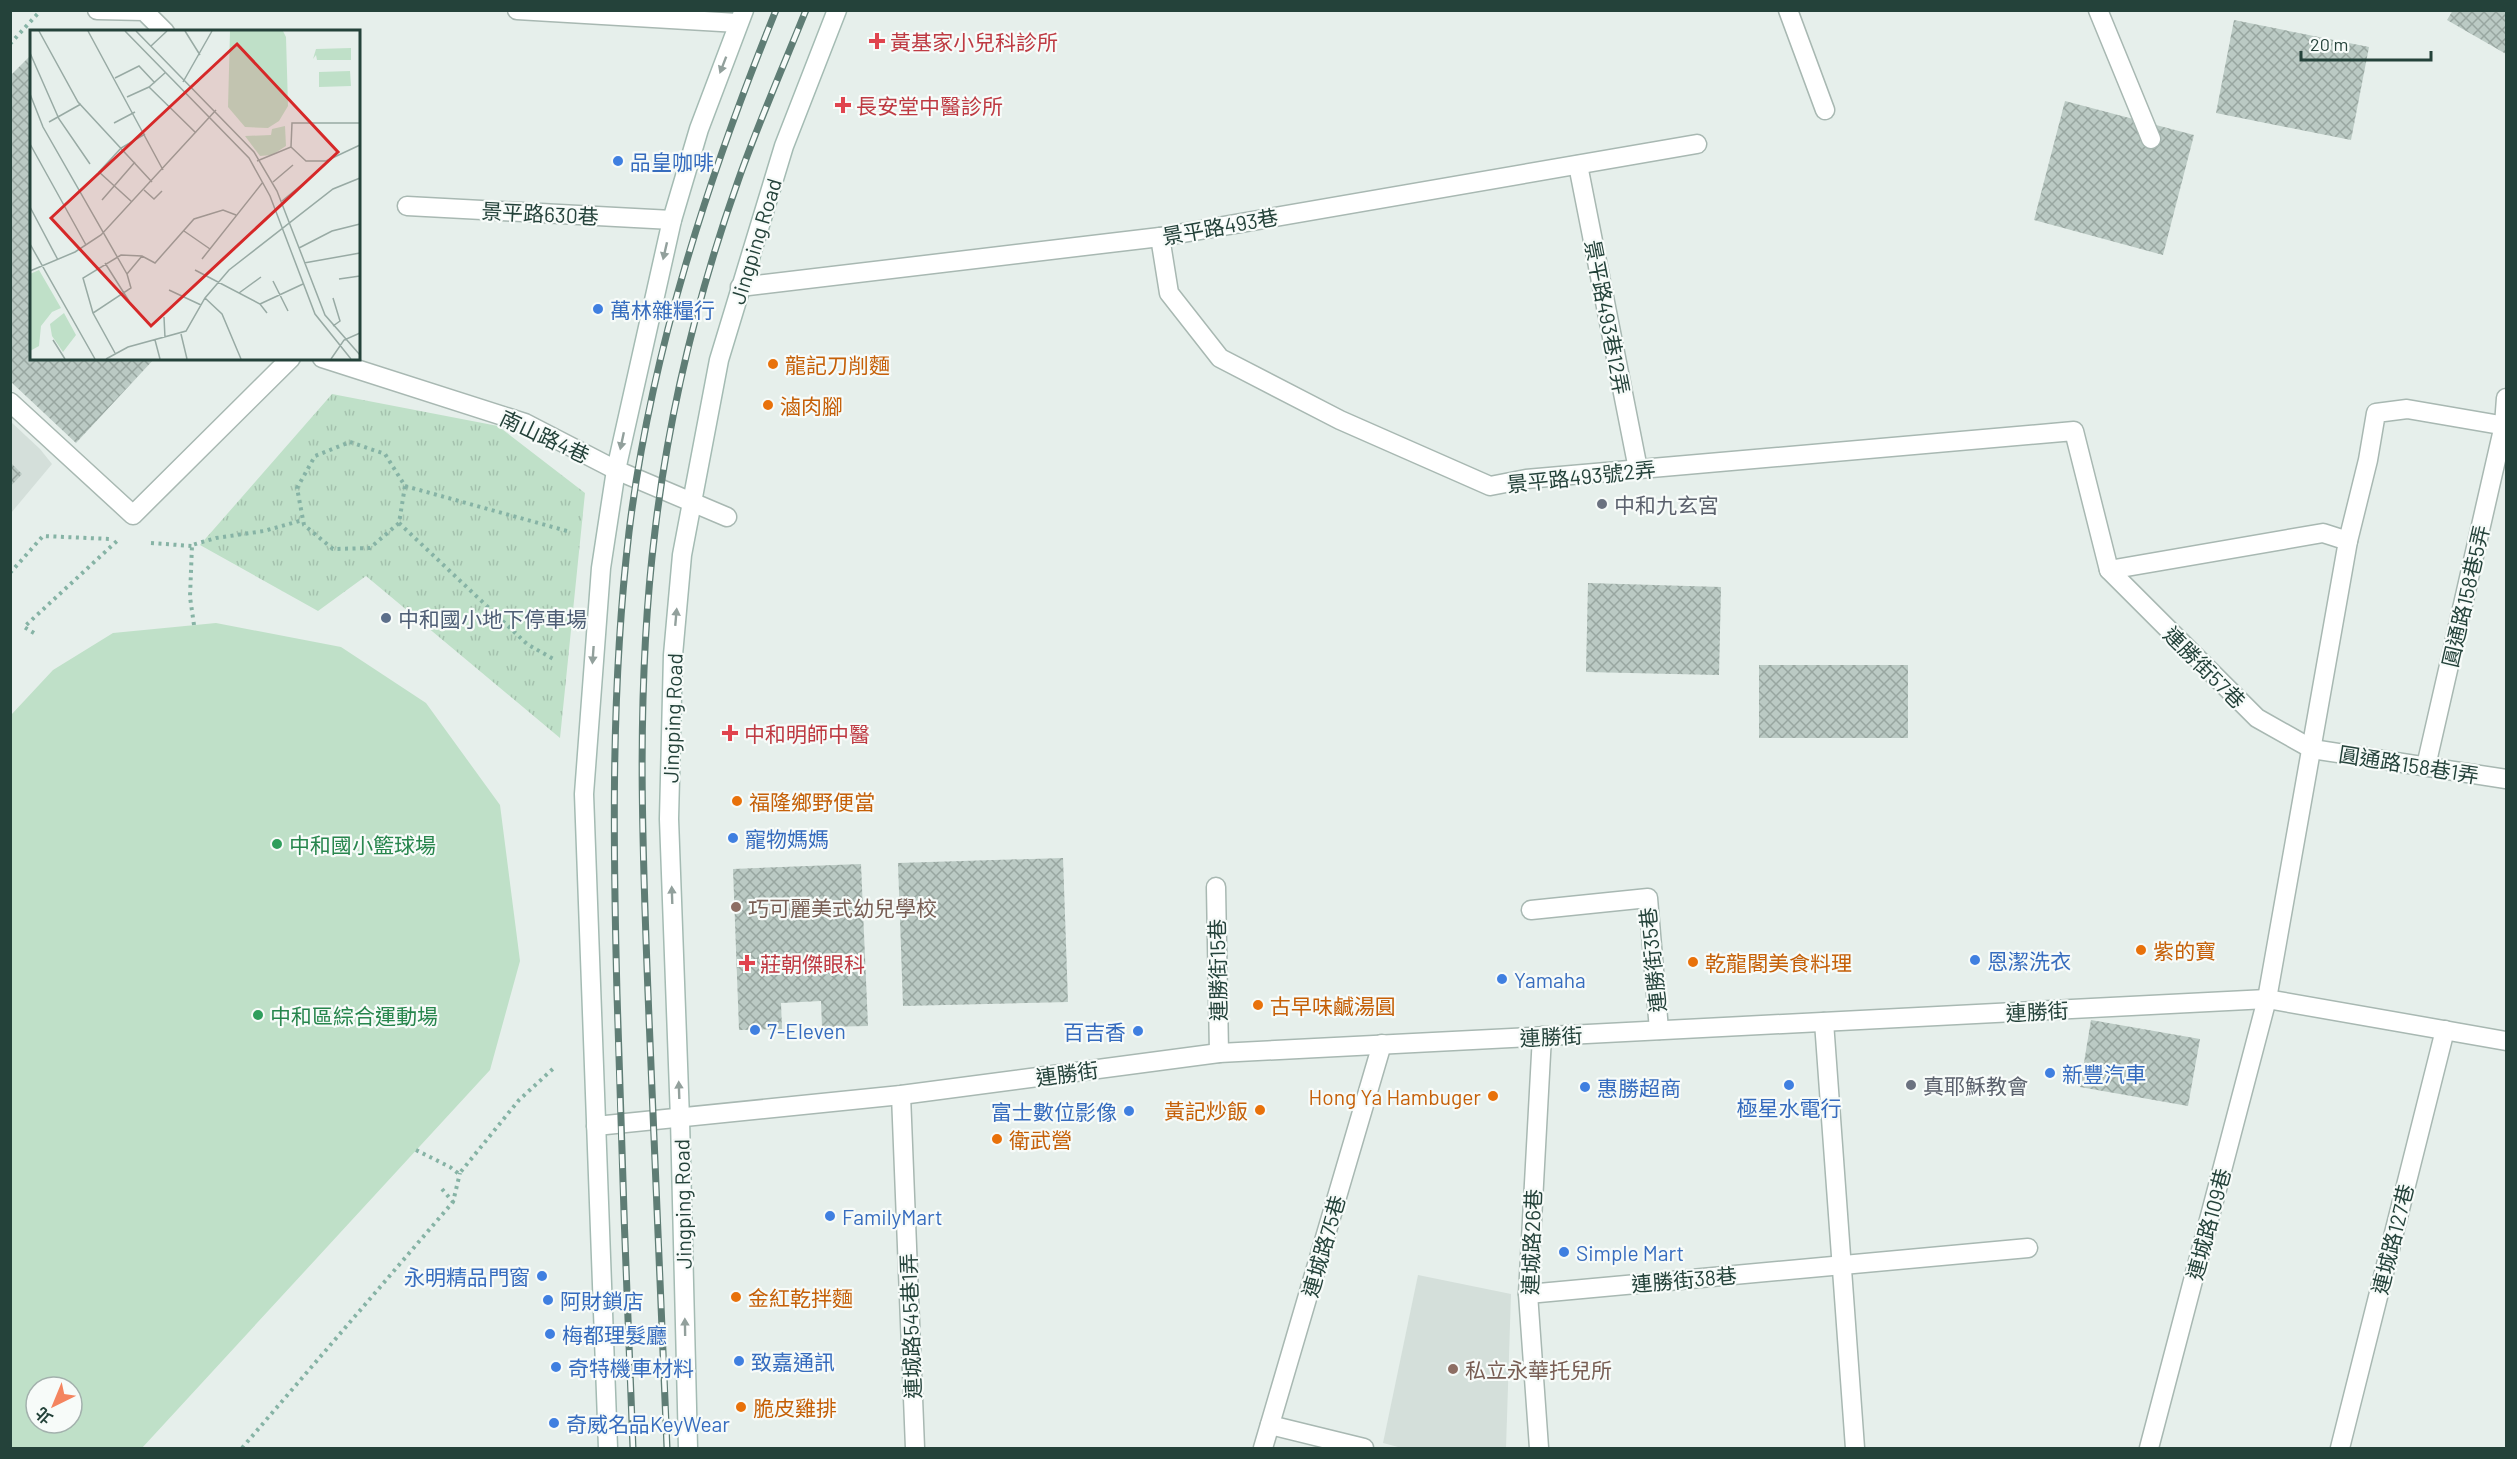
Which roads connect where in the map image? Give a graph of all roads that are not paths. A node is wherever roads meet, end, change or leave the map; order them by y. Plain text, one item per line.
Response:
1 (97, 10) edge
2 (517, 10) edge
3 (837, 10) edge
4 (1788, 10) edge
5 (2098, 10) edge
6 (741, 17) edge
7 (163, 30) edge
8 (1825, 110) dead end
9 (2151, 139) dead end
10 (1697, 144) dead end
11 (1578, 165) junction
12 (408, 206) dead end
13 (672, 220) junction
14 (1160, 237) junction
15 (740, 287) junction
16 (289, 360) edge
17 (328, 360) edge
18 (2506, 398) edge
19 (10, 402) edge
20 (2505, 425) edge
21 (1638, 469) junction
22 (616, 470) junction
23 (691, 503) junction
24 (727, 517) dead end
25 (2348, 542) junction
26 (2109, 570) junction
27 (2312, 749) junction
28 (2426, 766) junction
29 (2506, 779) edge
30 (1216, 887) dead end
31 (1531, 910) dead end
32 (2267, 999) junction
33 (1824, 1022) junction
34 (1659, 1030) junction
35 (2445, 1030) junction
36 (1542, 1036) junction
37 (2506, 1041) edge
38 (1382, 1044) junction
39 (1219, 1053) junction
40 (901, 1095) junction
41 (680, 1119) junction
42 (596, 1126) junction
43 (2028, 1248) dead end
44 (1840, 1264) junction
45 (1528, 1294) junction
46 (1270, 1425) junction
47 (608, 1449) edge
48 (688, 1449) edge
49 (915, 1449) edge
50 (1263, 1449) edge
51 (1364, 1449) edge
52 (1539, 1449) edge
53 (1855, 1449) edge
54 (2150, 1449) edge
55 (2340, 1449) edge

1 - 7 street
2 - 6 street
3 - 15 street, Jingping Road
4 - 8 street
5 - 9 street
6 -> 13 street
10 - 11 street, 景平路493巷
11 - 14 street, 景平路493巷
11 - 21 street, 景平路493巷12弄
12 - 13 street, 景平路630巷
13 -> 22 street
14 - 15 street, 景平路493巷
14 - 21 street, 景平路493號2弄
15 - 23 street, Jingping Road
16 - 19 street
17 - 22 street, 南山路4巷
18 - 20 street, 圓通路158巷5弄
20 - 25 street
20 - 28 street, 圓通路158巷5弄
21 - 26 street, 景平路493號2弄
22 - 23 street, 南山路4巷
22 -> 42 street
23 - 24 street, 南山路4巷
41 -> 23 street, Jingping Road
25 - 26 street
25 - 27 street
26 - 27 street, 連勝街57巷
27 - 28 street, 圓通路158巷1弄
27 - 32 street
28 - 29 street, 圓通路158巷1弄
30 - 39 street, 連勝街15巷
31 - 34 street, 連勝街35巷
32 - 33 street, 連勝街
32 - 35 street, 連勝街
32 - 54 street, 連城路109巷
33 - 34 street, 連勝街
33 - 44 street
34 - 36 street, 連勝街
35 - 37 street, 連勝街
35 - 55 street, 連城路127巷
36 - 38 street, 連勝街
36 - 45 street, 連城路26巷
38 - 39 street, 連勝街
38 - 46 street, 連城路75巷
39 - 40 street, 連勝街
40 - 41 street, 連勝街
40 - 49 street, 連城路545巷1弄
41 - 42 street, 連勝街
48 -> 41 street, Jingping Road
42 - 47 street
43 - 44 street, 連勝街38巷
44 - 45 street, 連勝街38巷
44 - 53 street
45 - 52 street, 連城路26巷
46 - 50 street, 連城路75巷
46 - 51 street

